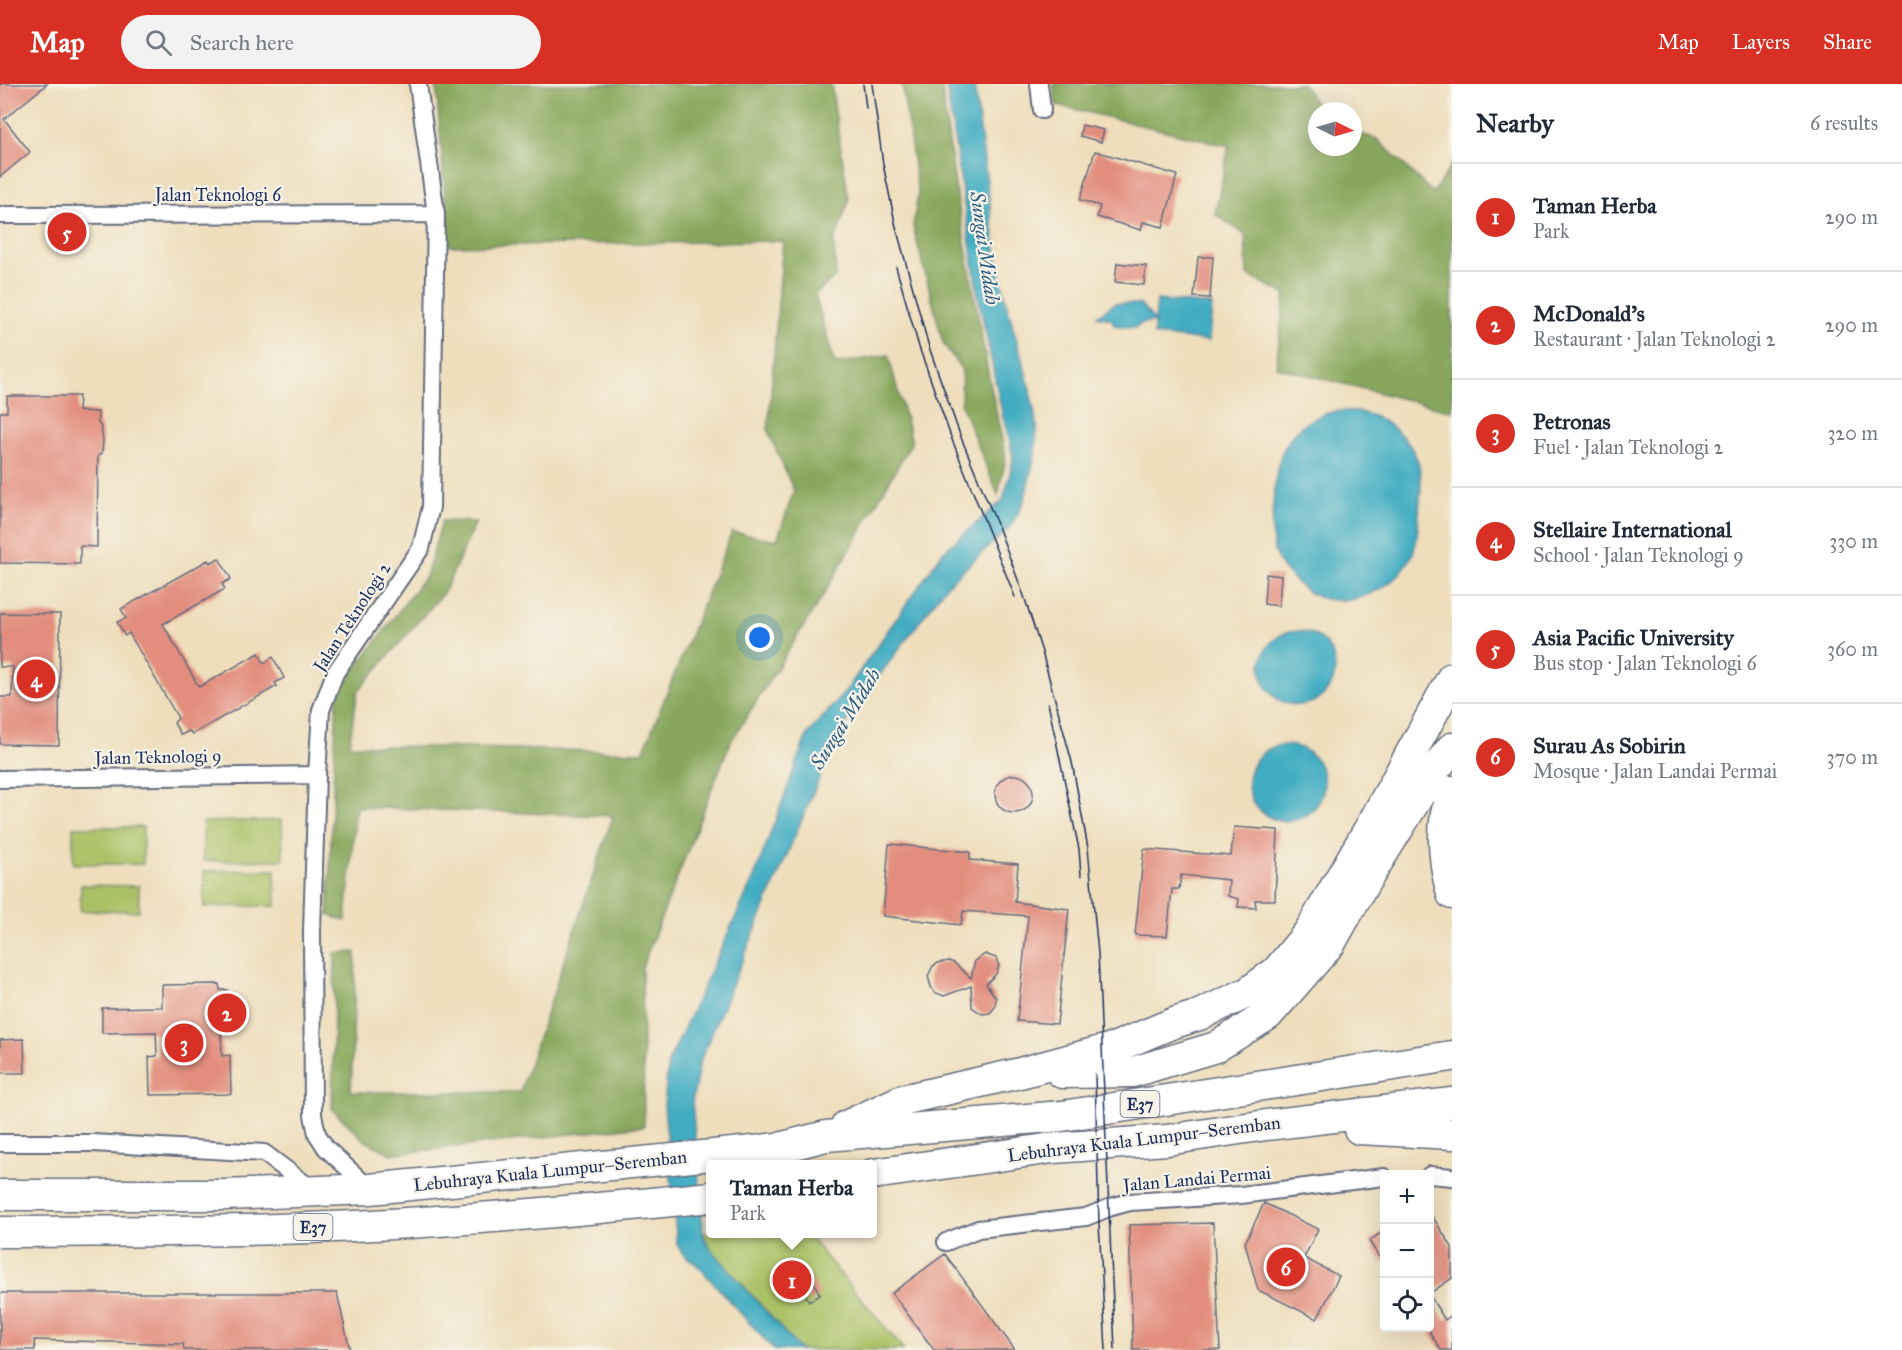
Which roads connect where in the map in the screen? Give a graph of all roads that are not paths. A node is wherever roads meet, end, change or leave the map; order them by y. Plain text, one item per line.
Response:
1 (418, 84) edge
2 (1039, 84) edge
3 (1042, 110) dead end
4 (436, 214) junction
5 (0, 215) edge
6 (1452, 678) edge
7 (1452, 748) edge
8 (317, 775) junction
9 (0, 779) edge
10 (1452, 791) edge
11 (1452, 894) edge
12 (1452, 1056) edge
13 (1020, 1073) junction
14 (1452, 1103) edge
15 (1419, 1108) junction
16 (1452, 1115) edge
17 (1266, 1125) junction
18 (1452, 1134) edge
19 (826, 1136) junction
20 (0, 1143) edge
21 (877, 1173) edge
22 (1434, 1176) edge
23 (1452, 1177) edge
24 (1380, 1178) edge
25 (370, 1189) junction
26 (316, 1192) junction
27 (0, 1195) edge
28 (706, 1198) edge
29 (0, 1232) edge
30 (946, 1242) dead end

1 - 4 street, Jalan Teknologi 2
2 - 3 street
4 - 5 street, Jalan Teknologi 6
4 - 8 street, Jalan Teknologi 2
6 - 13 highway
7 - 13 highway
8 - 9 street, Jalan Teknologi 9
8 - 25 street, Jalan Teknologi 2
10 - 11 highway
12 - 19 highway, Lebuhraya Kuala Lumpur–Seremban / E37
13 - 19 highway
14 - 15 highway, Lebuhraya Kuala Lumpur–Seremban / E37
15 - 16 highway
15 - 17 highway, Lebuhraya Kuala Lumpur–Seremban / E37
17 - 18 highway
17 - 21 highway, Lebuhraya Kuala Lumpur–Seremban / E37
19 - 25 highway, Lebuhraya Kuala Lumpur–Seremban / E37
20 - 26 street
22 - 23 street
24 - 30 street, Jalan Landai Permai
25 - 26 highway, Lebuhraya Kuala Lumpur–Seremban / E37
26 - 27 highway, Lebuhraya Kuala Lumpur–Seremban / E37
28 - 29 highway, Lebuhraya Kuala Lumpur–Seremban / E37

